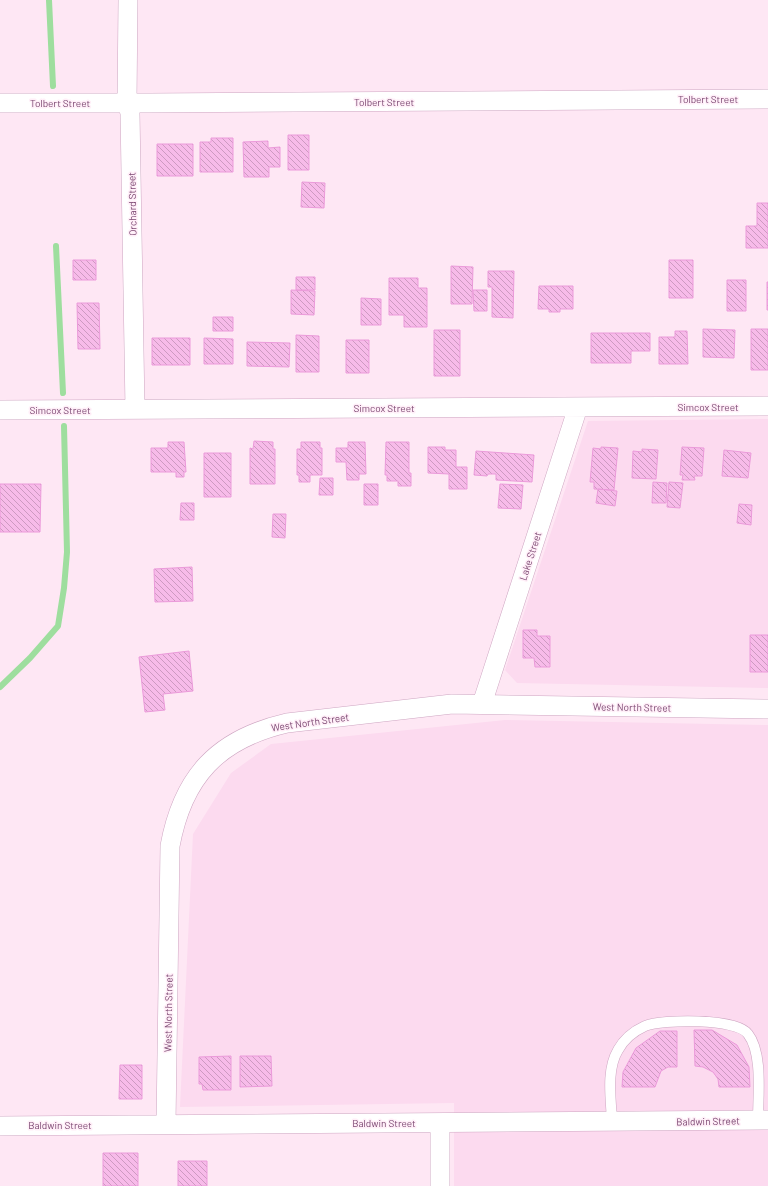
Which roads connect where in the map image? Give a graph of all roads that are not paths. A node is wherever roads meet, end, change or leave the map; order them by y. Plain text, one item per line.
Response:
1 (128, 0) edge
2 (768, 99) edge
3 (0, 102) edge
4 (127, 103) junction
5 (768, 406) edge
6 (578, 407) junction
7 (135, 409) junction
8 (0, 410) edge
9 (482, 704) junction
10 (768, 709) edge
11 (763, 1120) edge
12 (612, 1122) junction
13 (440, 1123) junction
14 (166, 1124) junction
15 (0, 1126) edge
16 (440, 1186) edge

1 - 4 street, Orchard Street
2 - 4 street, Tolbert Street
3 - 4 street, Tolbert Street
4 - 7 street, Orchard Street
5 - 6 street, Simcox Street
6 - 7 street, Simcox Street
6 - 9 street, Lake Street
7 - 8 street, Simcox Street
9 - 10 street, West North Street
9 - 14 street, West North Street
11 - 12 street, Baldwin Street
11 - 12 lane
12 - 13 street, Baldwin Street
13 - 14 street, Baldwin Street
13 - 16 street
14 - 15 street, Baldwin Street

